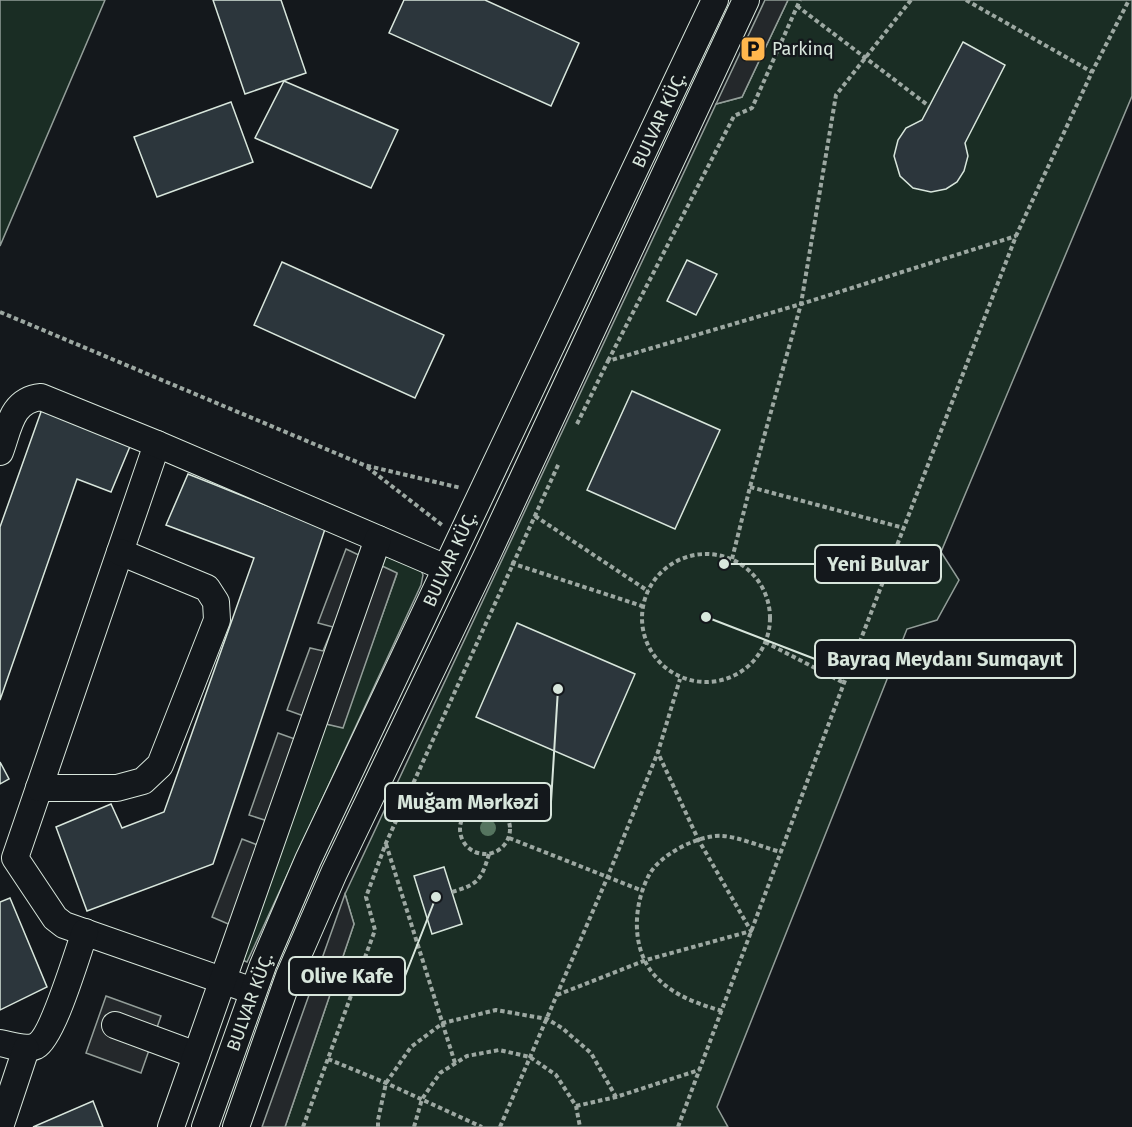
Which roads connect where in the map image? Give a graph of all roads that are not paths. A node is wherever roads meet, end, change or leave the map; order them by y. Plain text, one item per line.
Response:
1 (715, 0) edge
2 (746, 0) edge
3 (690, 54) junction
4 (715, 66) junction
5 (157, 444) junction
6 (0, 452) edge
7 (378, 539) junction
8 (120, 552) junction
9 (446, 568) junction
10 (39, 788) junction
11 (308, 860) junction
12 (8, 861) edge
13 (334, 873) junction
14 (85, 932) junction
15 (222, 979) junction
16 (253, 991) junction
17 (115, 1025) dead end
18 (0, 1043) edge
19 (26, 1049) junction
20 (196, 1055) junction
21 (0, 1127) edge
22 (171, 1127) edge
23 (205, 1127) edge
24 (236, 1127) edge

1 - 3 street, BULVAR KÜÇ.
2 - 4 street, BULVAR KÜÇ.
3 - 4 street
3 - 9 street, BULVAR KÜÇ.
4 - 13 street, BULVAR KÜÇ.
5 - 6 street
5 - 7 street
5 - 8 street
7 - 9 street
7 - 15 street
8 - 10 street
8 - 10 street
9 - 11 street, BULVAR KÜÇ.
10 - 12 street
11 - 13 street
11 - 16 street, BULVAR KÜÇ.
12 - 14 street
13 - 24 street, BULVAR KÜÇ.
14 - 15 street
14 - 19 street
15 - 16 street
15 - 20 street
16 - 23 street, BULVAR KÜÇ.
17 - 20 street
18 - 19 street
19 - 21 street
20 - 22 street

